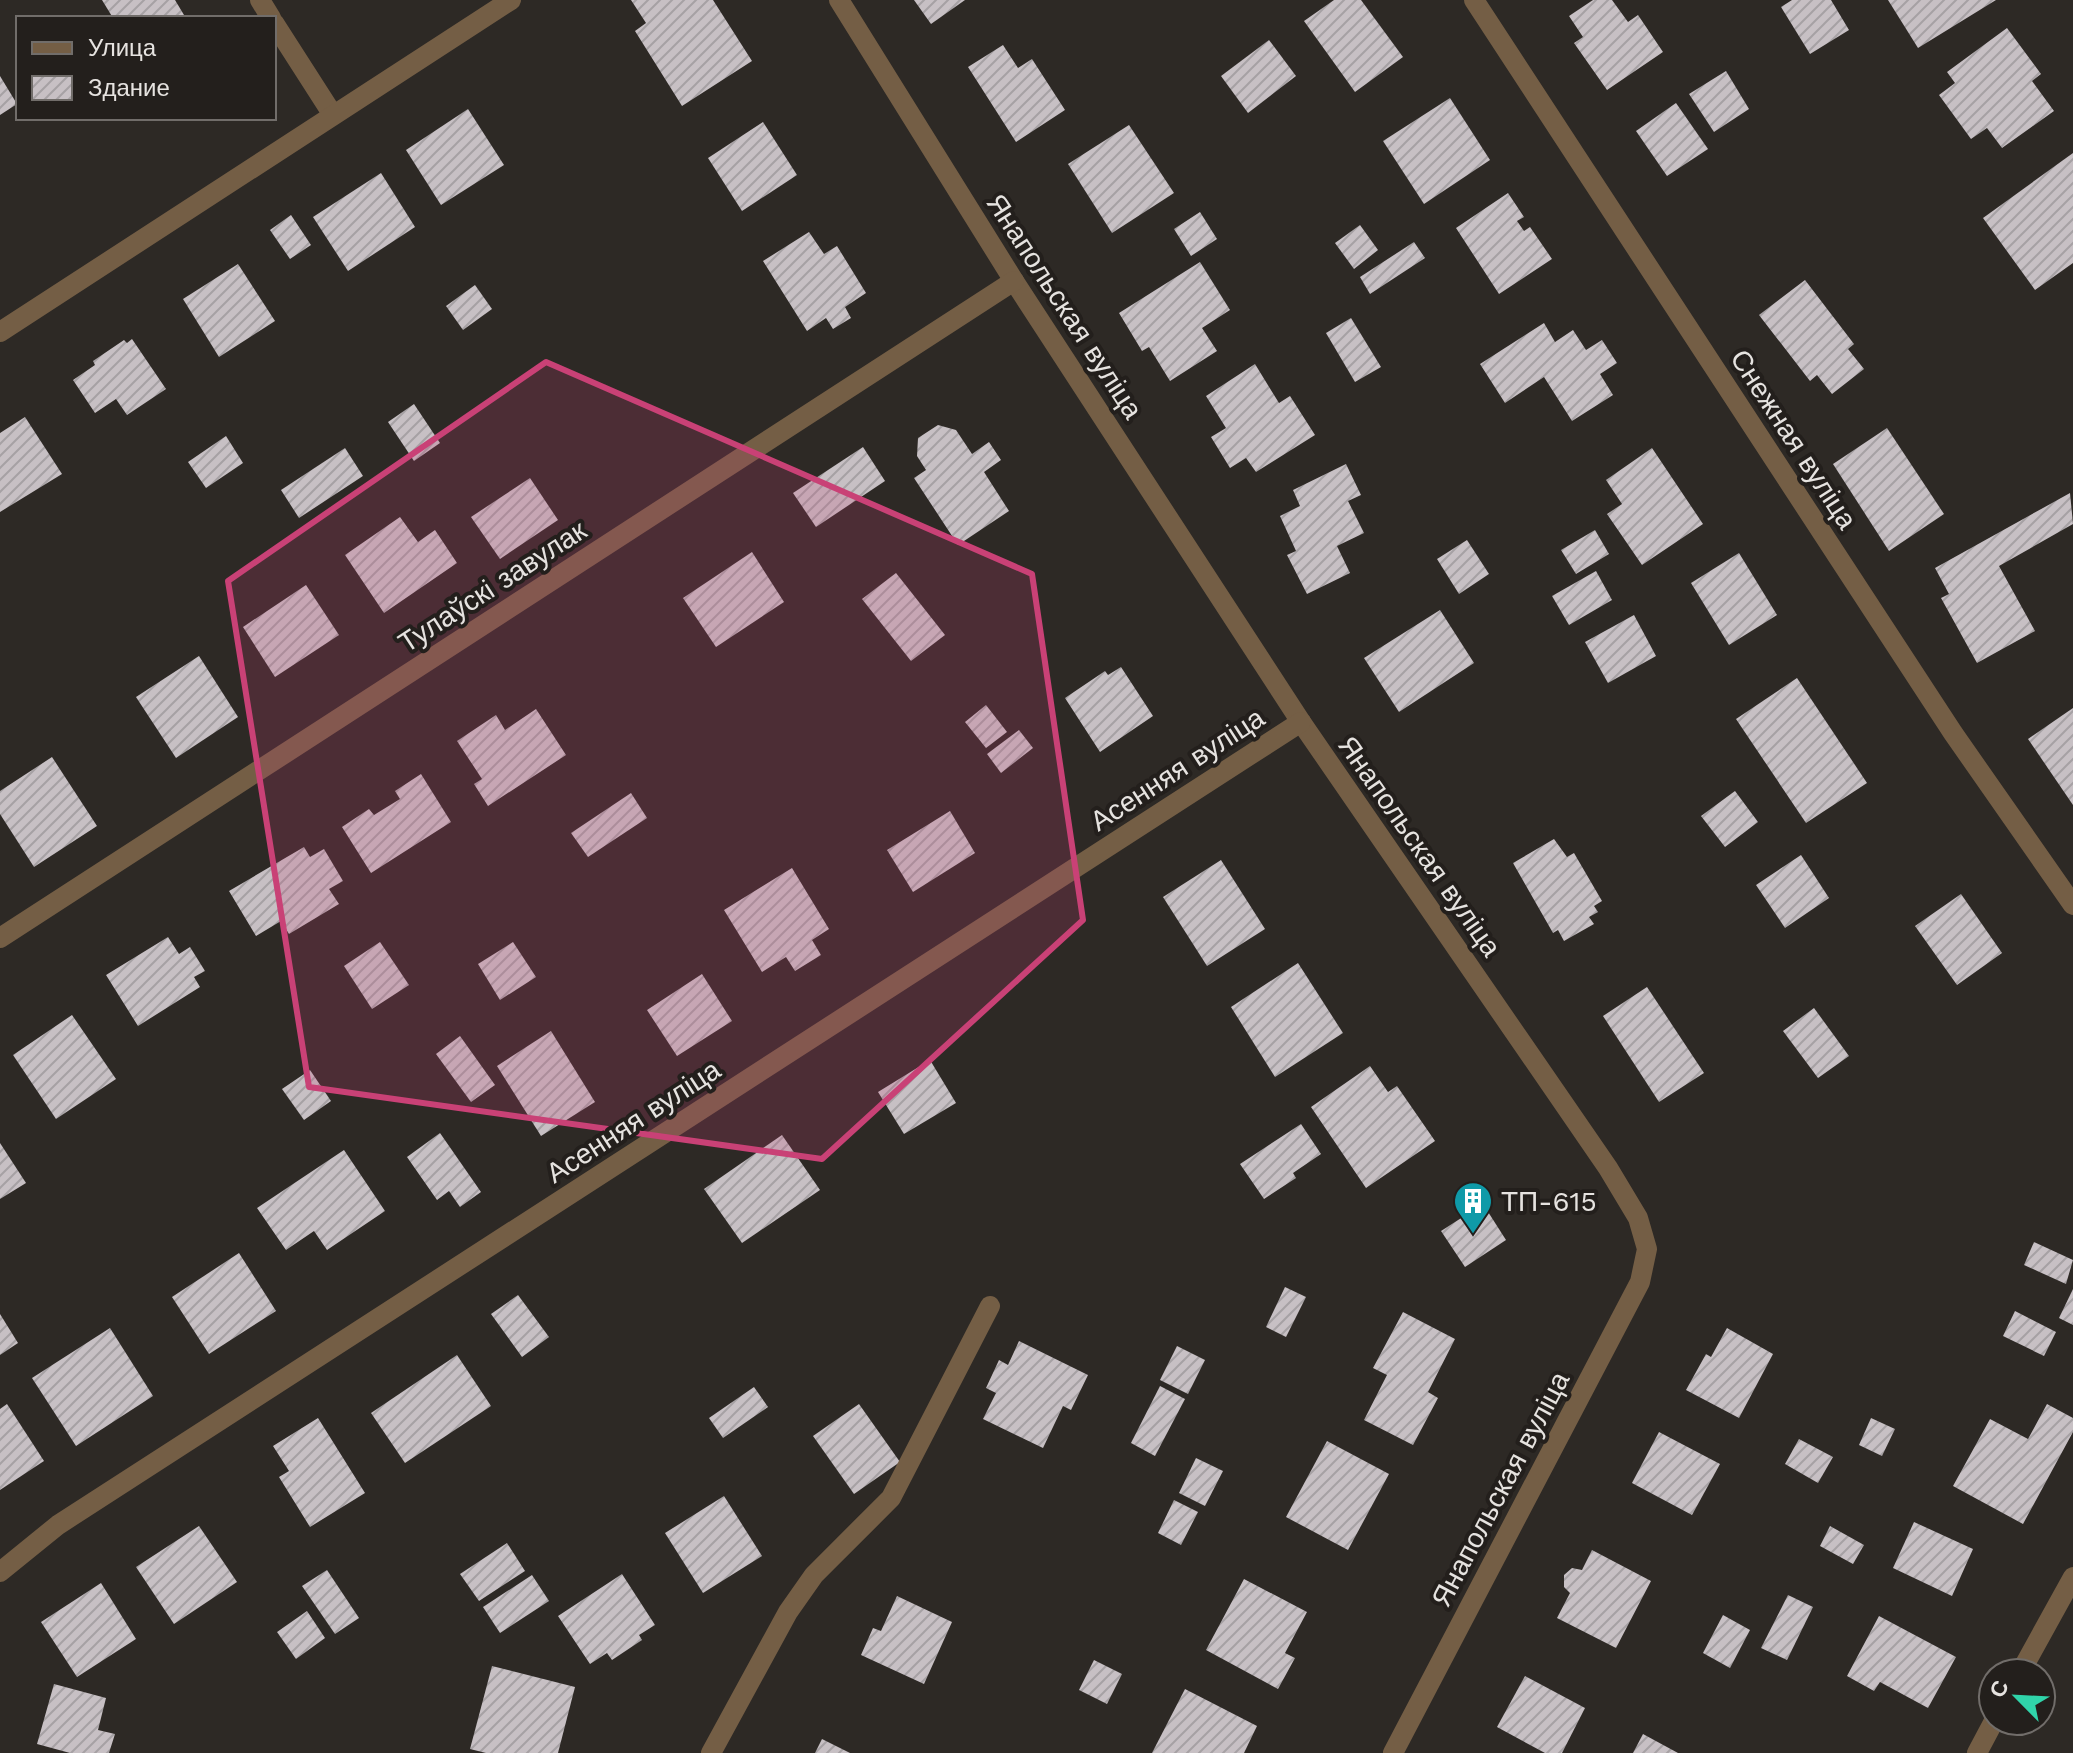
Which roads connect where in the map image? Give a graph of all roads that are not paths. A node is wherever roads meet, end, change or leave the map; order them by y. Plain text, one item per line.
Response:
1 (511, 0) edge
2 (839, 0) edge
3 (1474, 0) edge
4 (276, 25) edge
5 (333, 115) junction
6 (1014, 281) junction
7 (0, 332) edge
8 (1301, 722) junction
9 (2073, 905) edge
10 (0, 938) edge
11 (990, 1306) dead end
12 (0, 1572) edge
13 (2073, 1577) edge
14 (2029, 1657) edge
15 (711, 1753) edge
16 (1393, 1753) edge

1 - 5 street
2 - 6 street, Янапольская вуліца
3 - 9 street, Снежная вуліца
4 - 5 street
5 - 7 street
6 - 8 street, Янапольская вуліца
6 - 10 street, Тулаўскі завулак
8 - 12 street, Асенняя вуліца
8 - 16 street, Янапольская вуліца
11 - 15 street
13 - 14 street

